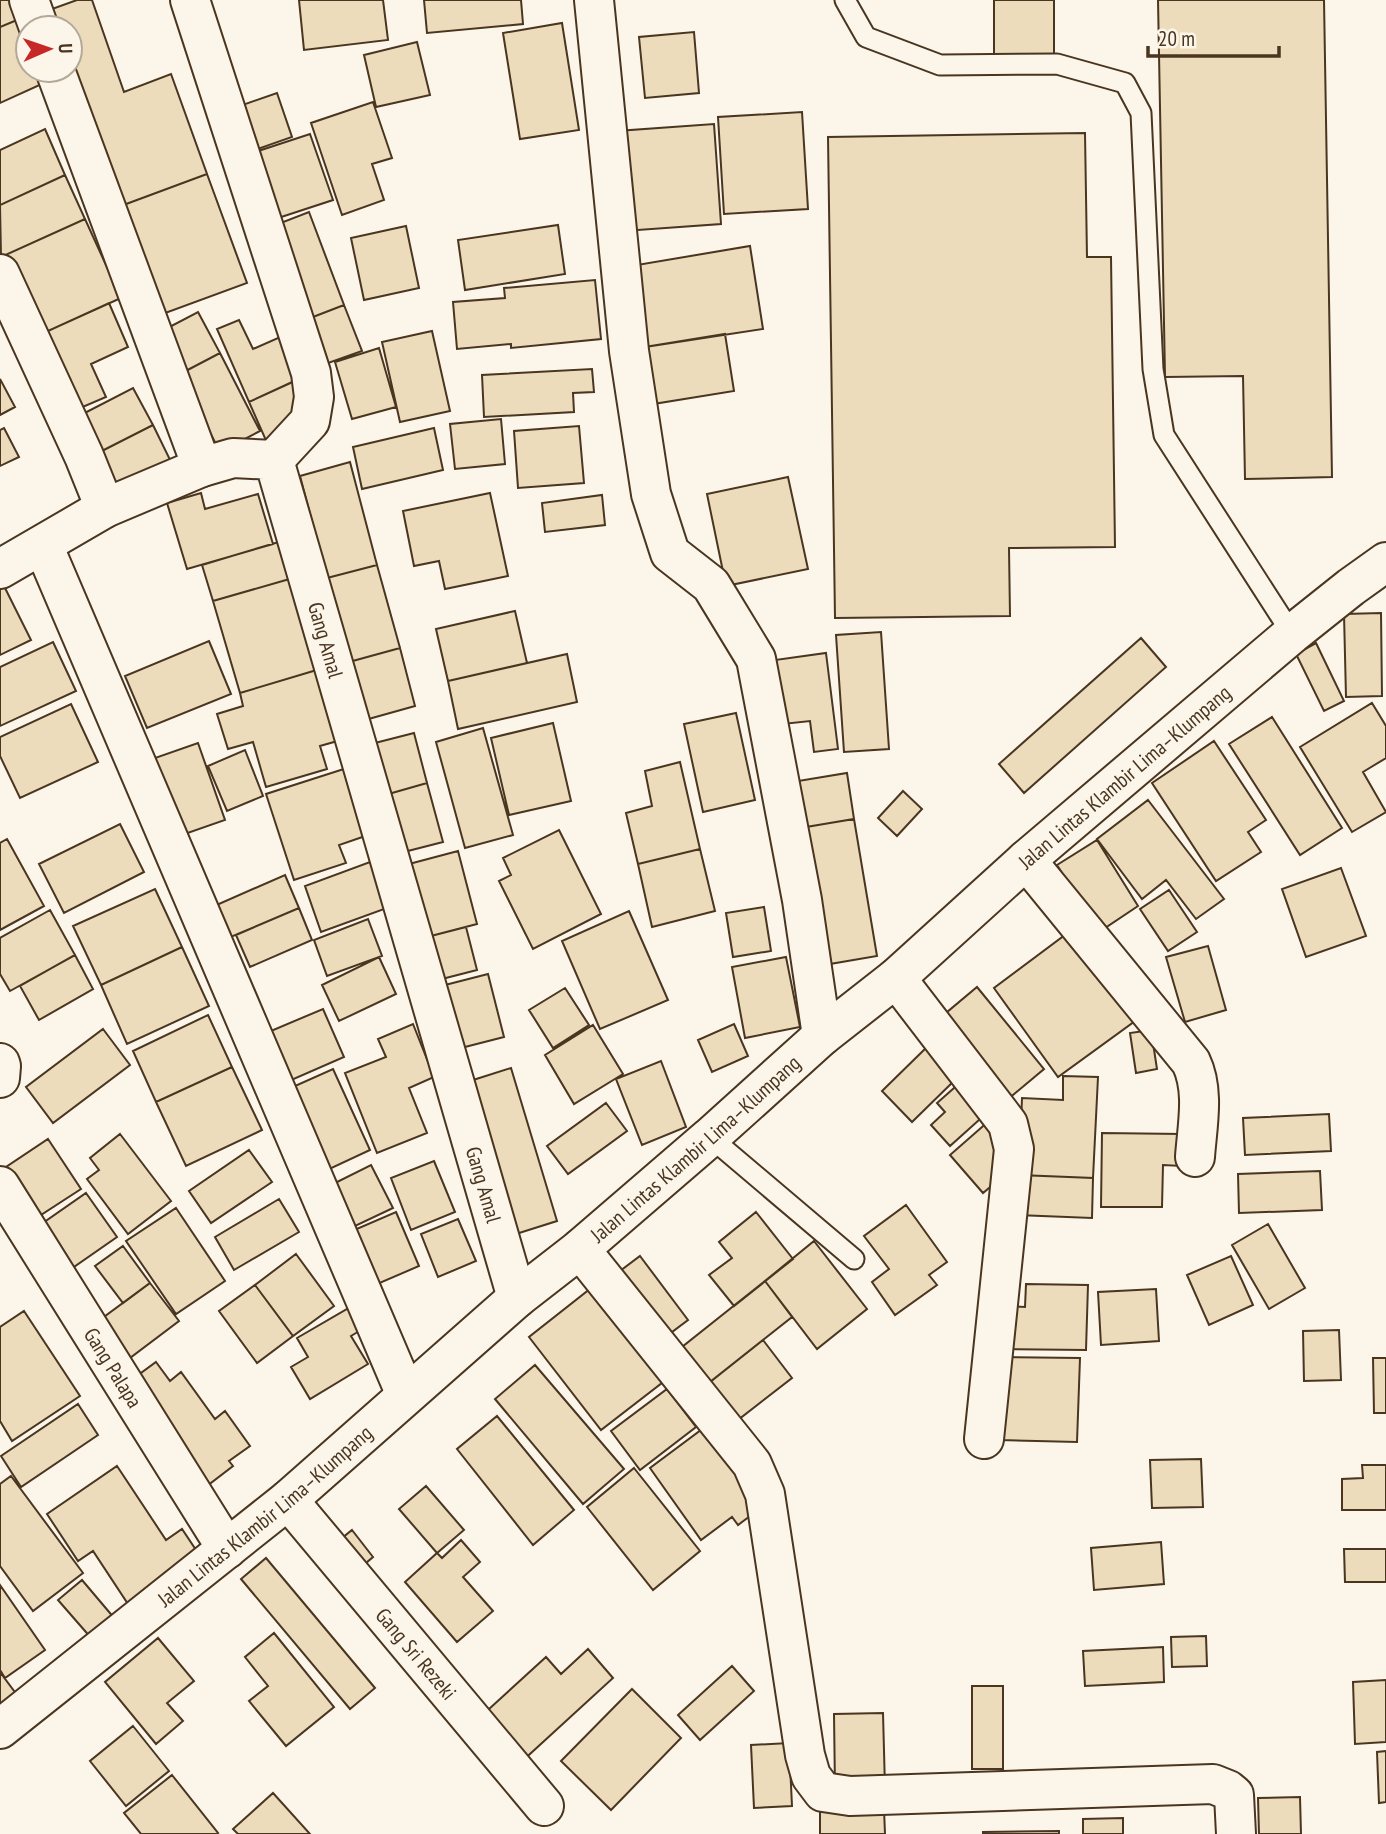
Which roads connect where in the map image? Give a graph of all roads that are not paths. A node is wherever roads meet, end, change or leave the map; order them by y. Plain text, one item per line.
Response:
1 (190, 0) edge
2 (594, 0) edge
3 (845, 0) edge
4 (60, 84) edge
5 (0, 274) edge
6 (274, 460) junction
7 (202, 467) junction
8 (105, 508) junction
9 (43, 545) junction
10 (1386, 562) edge
11 (0, 569) edge
12 (1292, 634) junction
13 (1026, 860) junction
14 (896, 978) junction
15 (822, 1036) junction
16 (0, 1063) edge
17 (0, 1077) edge
18 (710, 1137) junction
19 (1195, 1157) dead end
20 (0, 1186) edge
21 (580, 1249) junction
22 (854, 1259) dead end
23 (517, 1298) junction
24 (406, 1395) junction
25 (984, 1439) dead end
26 (288, 1500) junction
27 (227, 1549) junction
28 (0, 1729) edge
29 (544, 1806) dead end
30 (1236, 1834) edge

1 - 6 street
2 - 15 street
3 - 12 lane
4 - 7 street
5 - 8 street
6 - 7 street
6 - 23 street, Gang Amal
7 - 8 street
8 - 9 street
9 - 11 street
9 - 24 street
10 - 12 street, Jalan Lintas Klambir Lima–Klumpang
12 - 13 street, Jalan Lintas Klambir Lima–Klumpang
13 - 14 street, Jalan Lintas Klambir Lima–Klumpang
13 - 19 street
14 - 15 street, Jalan Lintas Klambir Lima–Klumpang
14 - 25 street
15 - 18 street, Jalan Lintas Klambir Lima–Klumpang
16 - 17 street
18 - 21 street, Jalan Lintas Klambir Lima–Klumpang
18 - 22 lane
20 - 27 street, Gang Palapa
21 - 23 street, Jalan Lintas Klambir Lima–Klumpang
21 - 30 street
23 - 24 street, Jalan Lintas Klambir Lima–Klumpang
24 - 26 street, Jalan Lintas Klambir Lima–Klumpang
26 - 27 street, Jalan Lintas Klambir Lima–Klumpang
26 - 29 street, Gang Sri Rezeki
27 - 28 street, Jalan Lintas Klambir Lima–Klumpang

